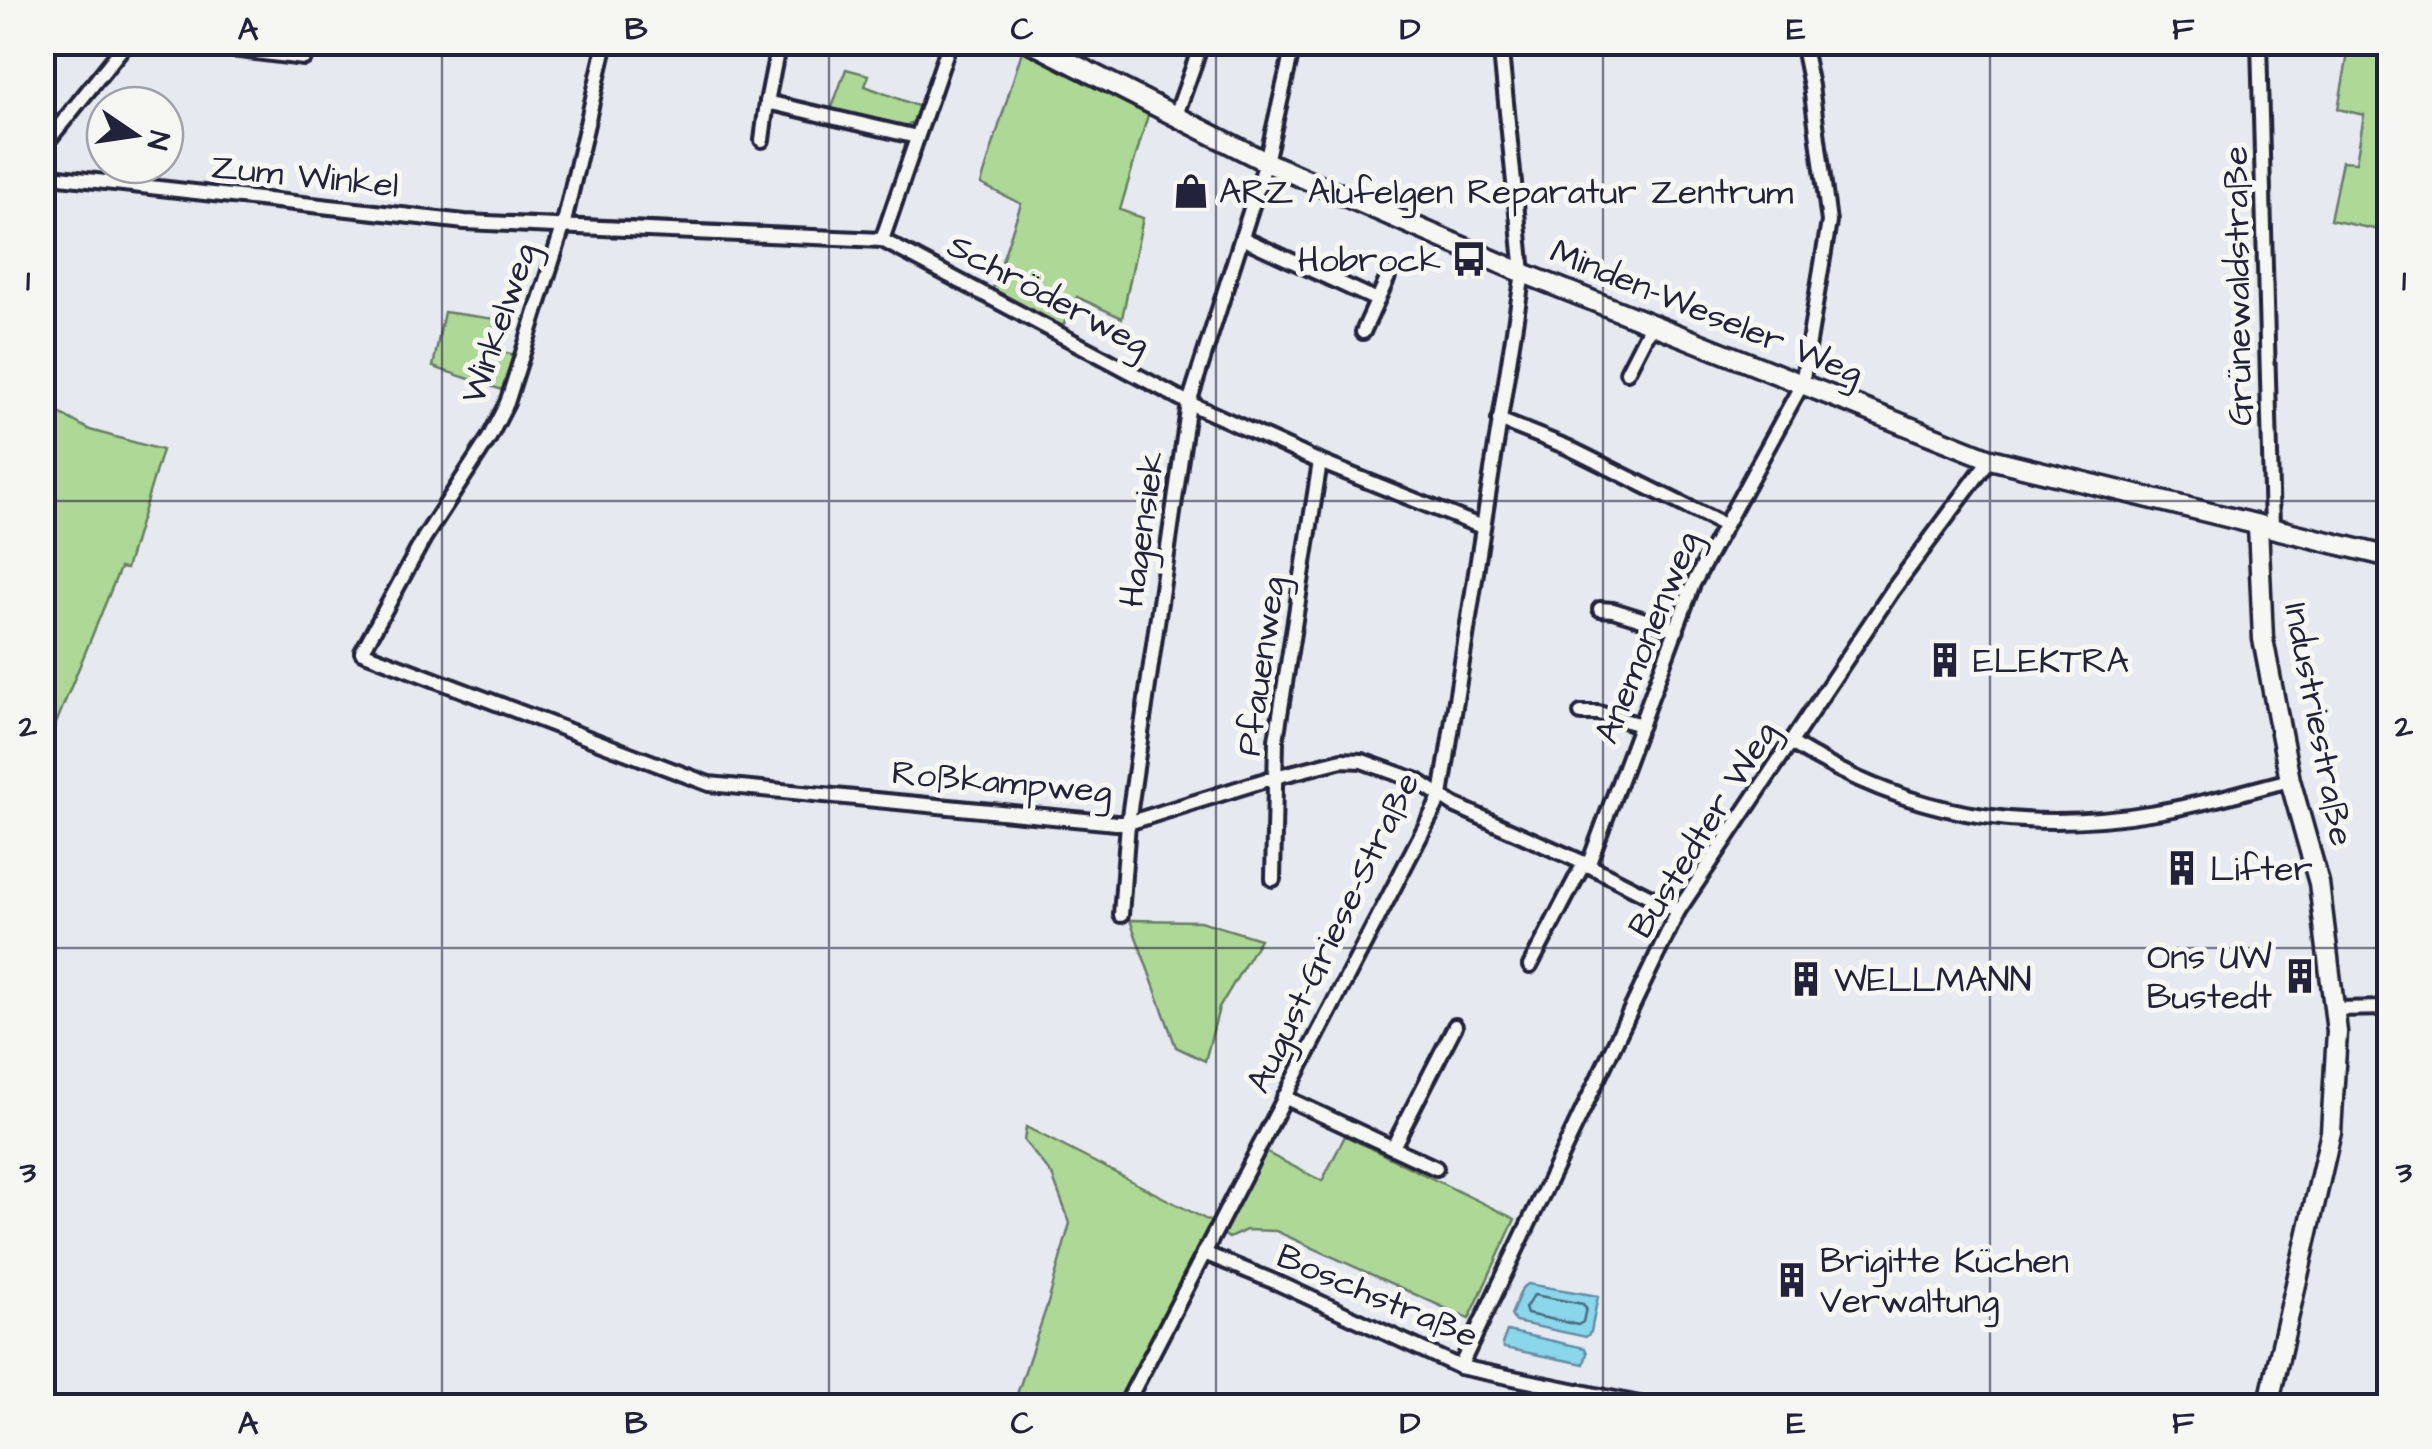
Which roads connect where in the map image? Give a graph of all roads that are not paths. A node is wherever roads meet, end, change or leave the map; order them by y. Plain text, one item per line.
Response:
1 (126, 42) edge
2 (174, 42) edge
3 (606, 42) edge
4 (779, 42) edge
5 (950, 42) edge
6 (1030, 42) edge
7 (1202, 42) edge
8 (1294, 42) edge
9 (1500, 42) edge
10 (1802, 42) edge
11 (2260, 42) edge
12 (304, 58) dead end
13 (767, 102) junction
14 (1175, 118) junction
15 (916, 138) junction
16 (762, 140) dead end
17 (42, 148) edge
18 (1266, 162) junction
19 (42, 175) edge
20 (562, 227) junction
21 (1242, 238) junction
22 (882, 240) junction
23 (1523, 273) junction
24 (1388, 277) dead end
25 (1377, 300) junction
26 (1651, 324) junction
27 (1363, 332) dead end
28 (1626, 372) dead end
29 (1802, 384) junction
30 (1190, 403) junction
31 (1499, 420) junction
32 (1990, 459) junction
33 (1320, 462) junction
34 (1724, 526) junction
35 (2265, 526) junction
36 (1482, 527) junction
37 (2390, 557) edge
38 (1600, 609) dead end
39 (1677, 630) junction
40 (362, 652) joint
41 (1581, 713) dead end
42 (1641, 726) junction
43 (1790, 743) junction
44 (1275, 777) junction
45 (2290, 780) junction
46 (1441, 796) junction
47 (1128, 822) junction
48 (1586, 865) junction
49 (1273, 879) dead end
50 (1678, 910) junction
51 (1121, 915) dead end
52 (1530, 966) dead end
53 (2390, 1008) edge
54 (2336, 1009) junction
55 (1454, 1026) dead end
56 (1284, 1097) junction
57 (1393, 1147) junction
58 (1436, 1168) dead end
59 (1204, 1253) junction
60 (1460, 1367) junction
61 (1124, 1406) edge
62 (1649, 1406) edge
63 (2268, 1406) edge

1 - 17 street
2 - 12 street
3 - 20 street, Winkelweg
4 - 13 street
5 - 15 street
6 - 14 street, Minden-Weseler Weg
7 - 14 street
8 - 18 street, Hagensiek
9 - 23 street, August-Griese-Straße
10 - 29 street, Anemonenweg
11 - 35 street, Grünewaldstraße
13 - 15 street
13 - 16 street
14 - 18 street, Minden-Weseler Weg
15 - 22 street
18 - 21 street, Hagensiek
18 - 23 street, Minden-Weseler Weg
19 - 20 street, Zum Winkel
20 - 22 street, Schröderweg
20 - 40 street, Winkelweg
21 - 25 street
21 - 30 street, Hagensiek
22 - 30 street, Schröderweg
23 - 26 street, Minden-Weseler Weg
23 - 31 street, August-Griese-Straße
24 - 25 street
25 - 27 street
26 - 28 street
26 - 29 street, Minden-Weseler Weg
29 - 32 street, Minden-Weseler Weg
29 - 34 street, Anemonenweg
30 - 33 street, Schröderweg
30 - 47 street, Hagensiek
31 - 34 street
31 - 36 street, August-Griese-Straße
32 - 35 street, Minden-Weseler Weg
32 - 43 street, Bustedter Weg
33 - 36 street, Schröderweg
33 - 44 street, Pfauenweg
34 - 39 street, Anemonenweg
35 - 37 street, Minden-Weseler Weg
35 - 45 street, Industriestraße
36 - 46 street, August-Griese-Straße
38 - 39 street
39 - 42 street, Anemonenweg
40 - 47 street, Roßkampweg
41 - 42 street
42 - 48 street, Anemonenweg
43 - 45 street
43 - 50 street, Bustedter Weg
44 - 46 street, Roßkampweg
44 - 47 street, Roßkampweg
44 - 49 street, Pfauenweg
45 - 54 street, Industriestraße
46 - 48 street, Roßkampweg
46 - 56 street, August-Griese-Straße
47 - 51 street, Hagensiek
48 - 50 street, Roßkampweg
48 - 52 street, Anemonenweg
50 - 60 street, Bustedter Weg
53 - 54 street
54 - 63 street, Industriestraße
55 - 57 street
56 - 57 street
56 - 59 street, August-Griese-Straße
57 - 58 street
59 - 60 street, Boschstraße
59 - 61 street, August-Griese-Straße
60 - 62 street, Boschstraße

